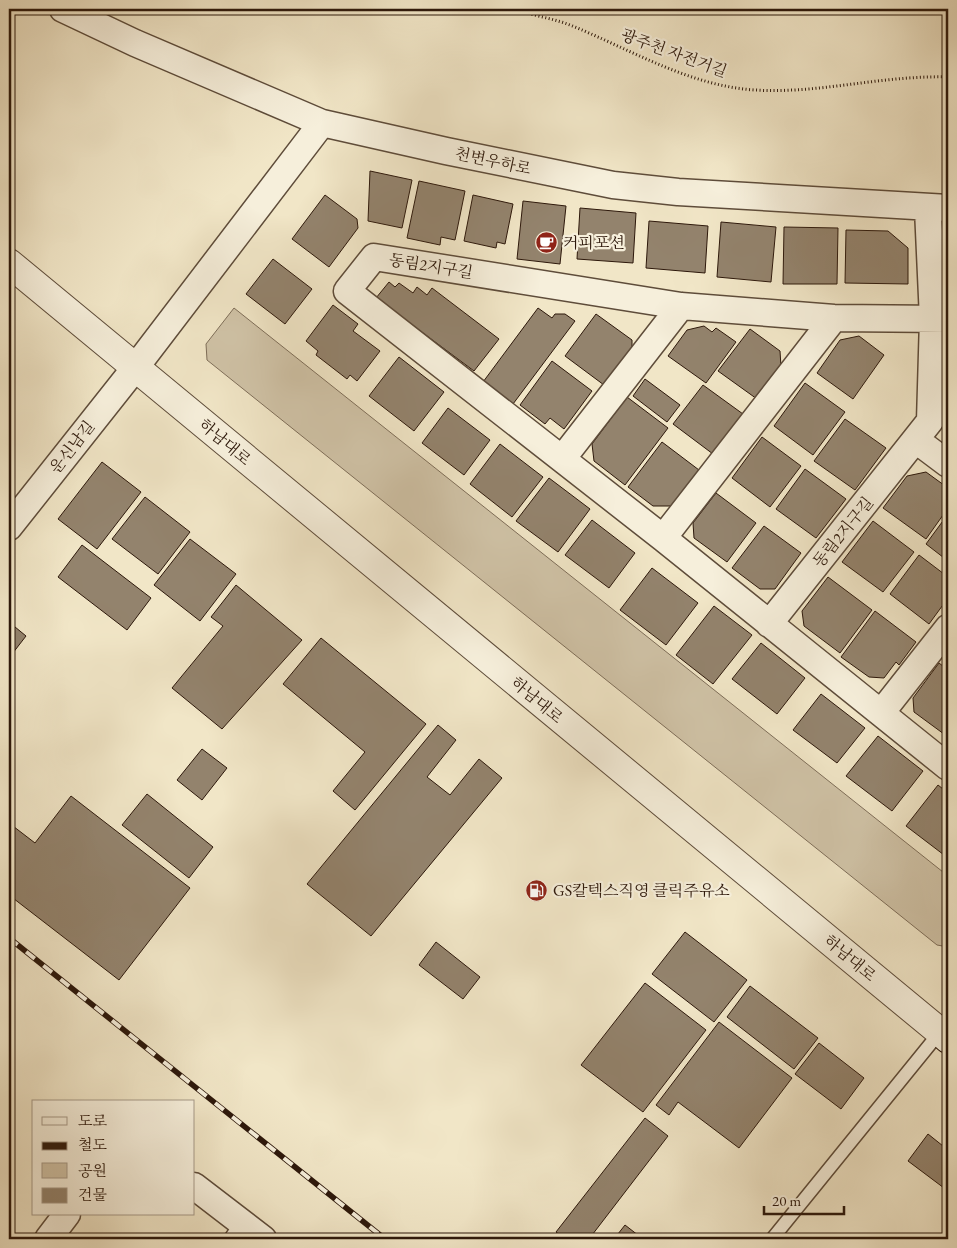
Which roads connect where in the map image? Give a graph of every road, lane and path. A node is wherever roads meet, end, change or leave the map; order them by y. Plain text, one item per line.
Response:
1 (63, 9) edge
2 (515, 9) edge
3 (948, 77) edge
4 (322, 123) junction
5 (938, 208) edge
6 (9, 264) edge
7 (681, 306) junction
8 (834, 318) junction
9 (941, 319) edge
10 (135, 368) junction
11 (916, 440) junction
12 (562, 459) junction
13 (948, 464) edge
14 (9, 527) edge
15 (663, 538) junction
16 (769, 624) junction
17 (948, 628) edge
18 (881, 713) junction
19 (948, 767) edge
20 (945, 1030) edge
21 (195, 1187) edge
22 (65, 1216) edge
23 (235, 1231) edge
24 (48, 1239) edge
25 (263, 1239) edge
26 (772, 1239) edge

1 - 4 street, 천변우하로
2 - 3 path, 광주천 자전거길
4 - 5 street, 천변우하로
4 - 10 street
5 - 9 street, 동림2지구길
6 - 10 street, 하남대로
7 - 8 street, 동림2지구길
7 - 12 street
7 - 12 street, 동림2지구길
8 - 9 street, 동림2지구길
8 - 15 street
9 - 11 street, 동림2지구길
10 - 14 street, 운신남길
10 - 20 street, 하남대로
11 - 13 street
11 - 16 street, 동림2지구길
12 - 15 street, 동림2지구길
15 - 16 street, 동림2지구길
16 - 18 street, 동림2지구길
17 - 18 street
18 - 19 street, 동림2지구길
20 - 26 lane, 하남대로
21 - 23 street
22 - 24 street
23 - 25 street

